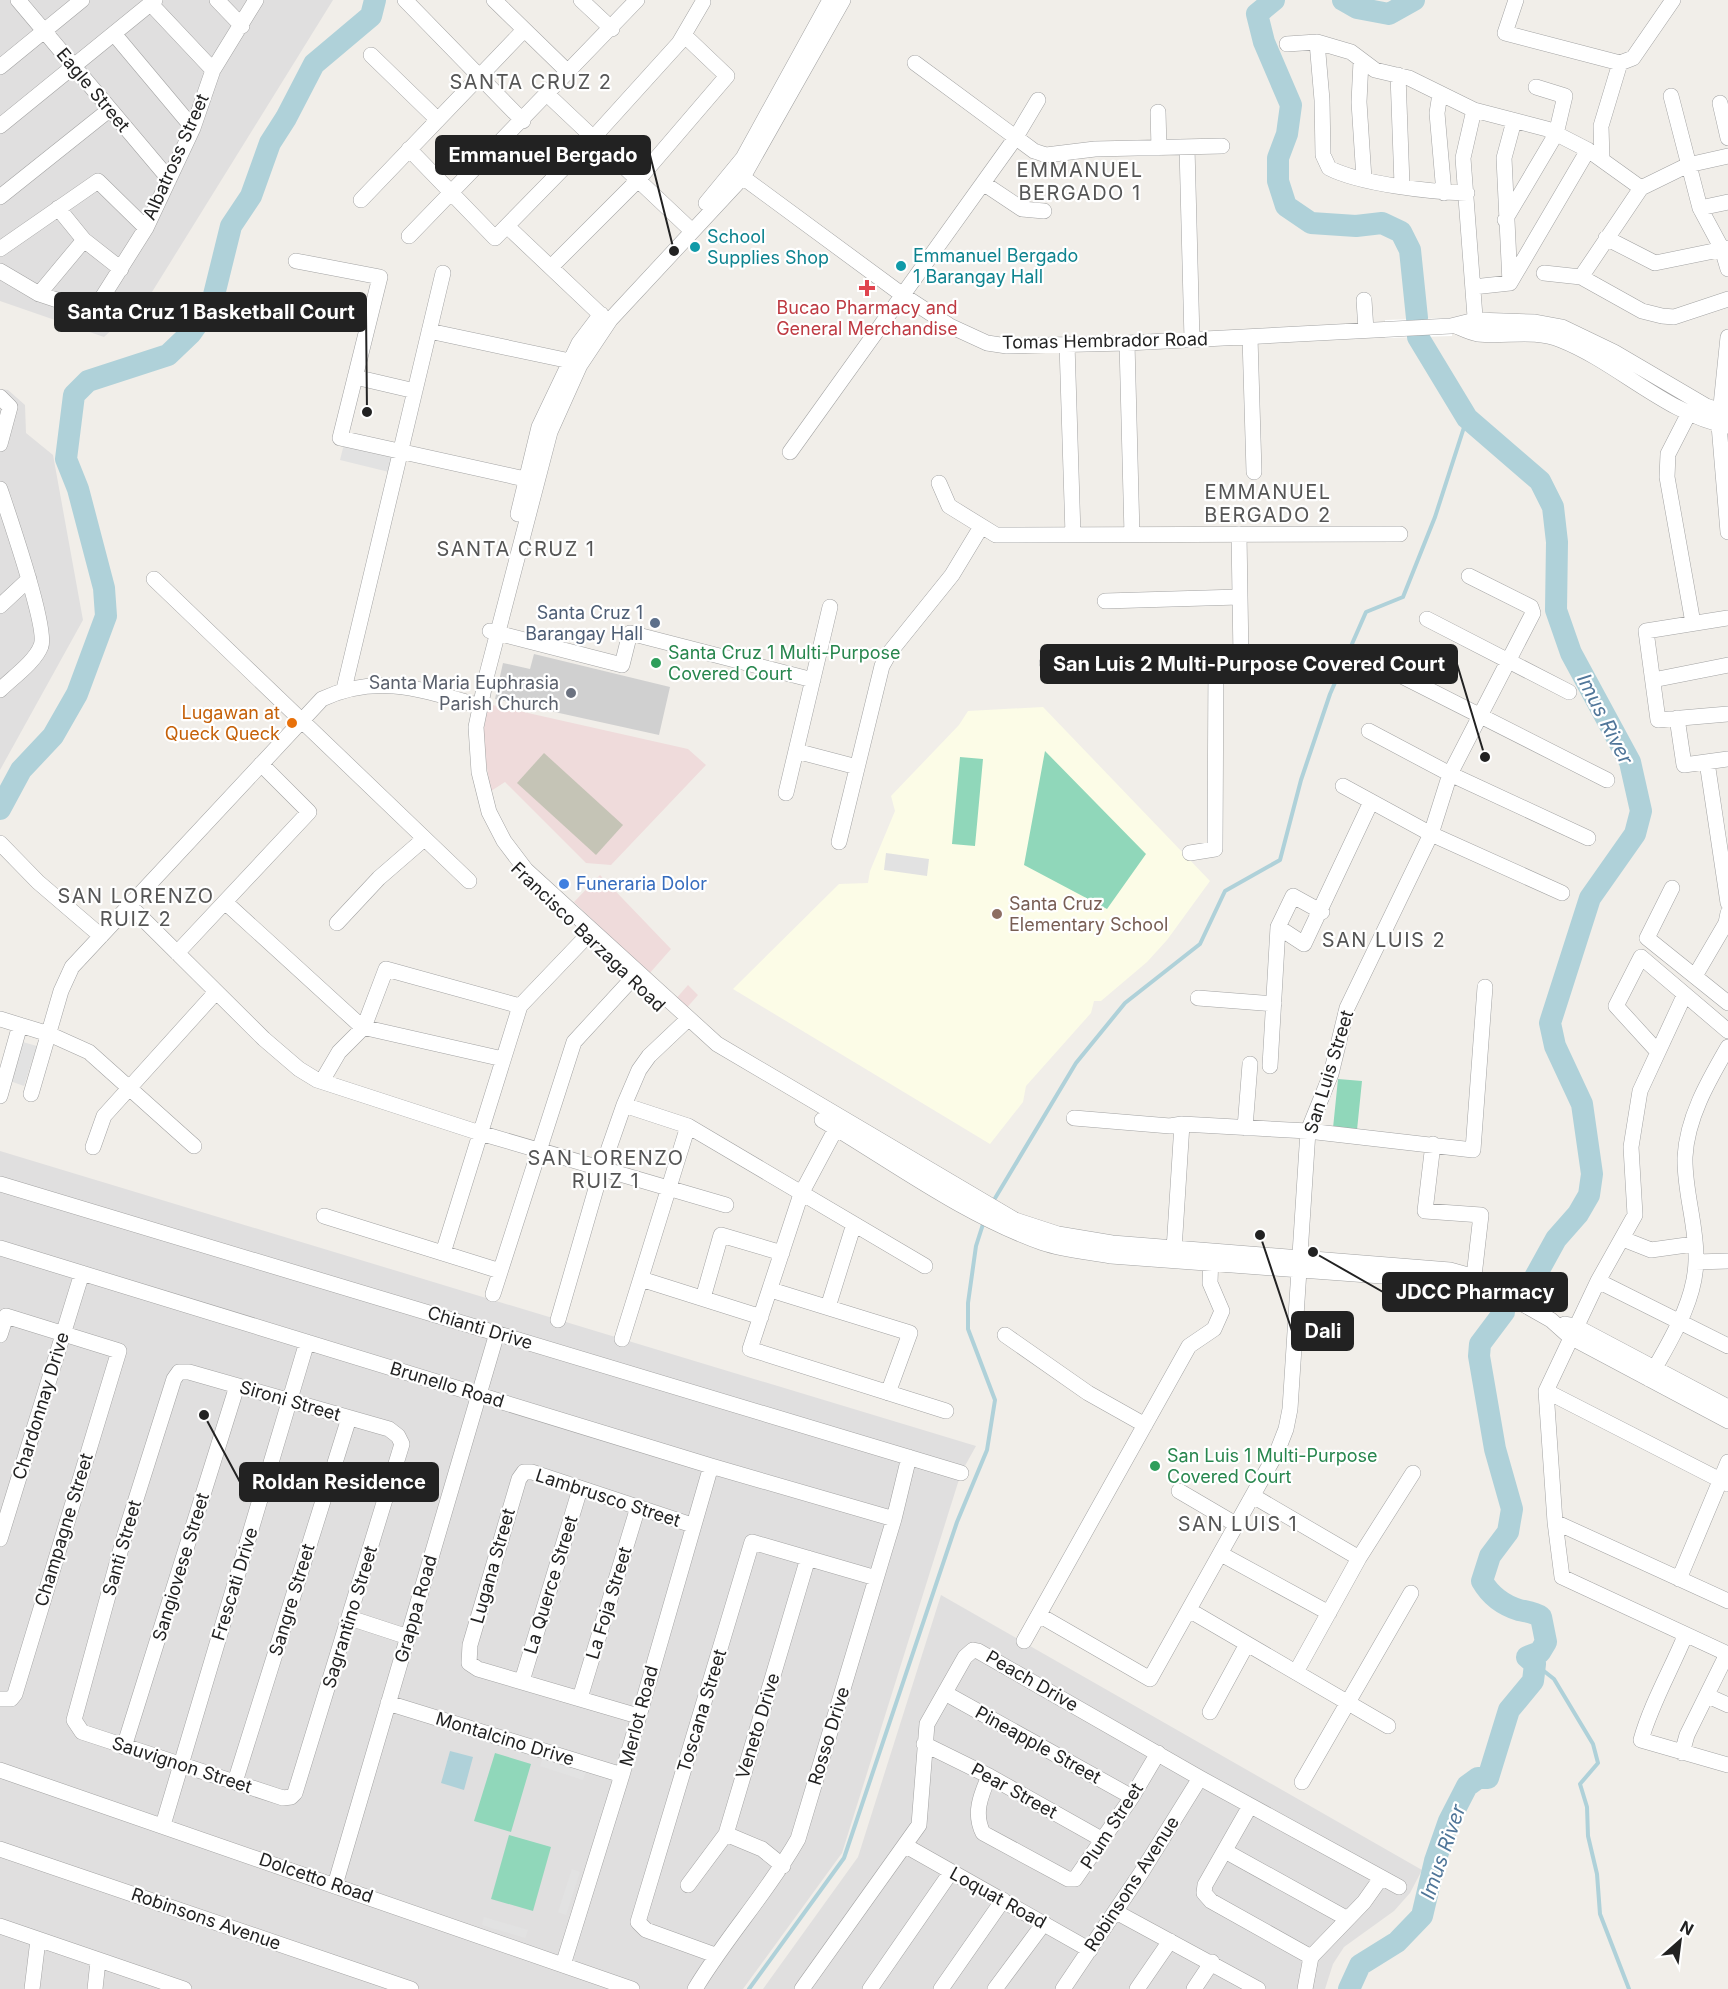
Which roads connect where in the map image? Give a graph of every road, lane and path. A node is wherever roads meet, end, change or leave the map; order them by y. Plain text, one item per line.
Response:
1 (18, 0) edge
2 (82, 0) edge
3 (217, 0) edge
4 (255, 0) edge
5 (405, 0) edge
6 (494, 0) edge
7 (581, 0) edge
8 (637, 0) edge
9 (829, 0) edge
10 (843, 0) edge
11 (1516, 0) edge
12 (1673, 0) edge
13 (153, 2) edge
14 (703, 2) dead end
15 (242, 26) junction
16 (612, 29) junction
17 (524, 30) junction
18 (44, 32) junction
19 (115, 35) junction
20 (684, 35) junction
21 (1317, 42) junction
22 (1287, 44) dead end
23 (371, 55) dead end
24 (1361, 61) junction
25 (915, 63) dead end
26 (1620, 63) junction
27 (0, 68) edge
28 (73, 68) junction
29 (213, 70) junction
30 (568, 73) junction
31 (1398, 75) junction
32 (480, 76) junction
33 (1536, 87) dead end
34 (1440, 94) junction
35 (548, 95) junction
36 (1671, 96) dead end
37 (1038, 100) dead end
38 (1720, 103) dead end
39 (109, 110) junction
40 (1474, 110) junction
41 (1158, 112) dead end
42 (438, 120) junction
43 (523, 120) junction
44 (1514, 121) junction
45 (0, 126) edge
46 (193, 128) junction
47 (1556, 134) junction
48 (1016, 137) junction
49 (593, 138) junction
50 (1728, 138) edge
51 (1222, 146) dead end
52 (1187, 147) junction
53 (1160, 148) junction
54 (409, 149) junction
55 (1588, 150) junction
56 (1728, 156) edge
57 (1602, 160) junction
58 (1688, 165) junction
59 (739, 174) junction
60 (169, 179) junction
61 (1364, 179) junction
62 (638, 181) junction
63 (984, 183) junction
64 (1402, 185) junction
65 (1641, 188) junction
66 (452, 192) junction
67 (1444, 193) junction
68 (1467, 193) junction
69 (0, 197) edge
70 (360, 200) dead end
71 (1728, 202) edge
72 (58, 208) junction
73 (1700, 208) junction
74 (1044, 211) dead end
75 (1505, 220) junction
76 (507, 226) junction
77 (146, 228) junction
78 (689, 228) junction
79 (409, 236) dead end
80 (1606, 238) junction
81 (84, 240) junction
82 (0, 249) edge
83 (1725, 249) edge
84 (296, 261) dead end
85 (551, 267) junction
86 (1728, 268) edge
87 (121, 269) junction
88 (0, 271) edge
89 (443, 273) dead end
90 (1544, 273) dead end
91 (1581, 277) junction
92 (1510, 283) junction
93 (1473, 287) junction
94 (39, 294) junction
95 (904, 296) junction
96 (1728, 299) edge
97 (1364, 300) dead end
98 (601, 315) junction
99 (1476, 327) junction
100 (1366, 330) junction
101 (429, 331) junction
102 (1250, 337) junction
103 (1728, 337) edge
104 (1192, 340) junction
105 (1127, 343) junction
106 (1067, 344) junction
107 (1727, 357) edge
108 (570, 362) junction
109 (355, 377) junction
110 (415, 391) junction
111 (0, 397) edge
112 (1689, 413) junction
113 (1724, 419) edge
114 (0, 444) edge
115 (401, 451) junction
116 (790, 452) dead end
117 (1254, 472) dead end
118 (1725, 478) edge
119 (532, 480) junction
120 (939, 483) dead end
121 (0, 489) edge
122 (981, 527) junction
123 (1728, 532) edge
124 (1239, 534) junction
125 (1400, 534) dead end
126 (1072, 535) junction
127 (1132, 535) junction
128 (1469, 576) dead end
129 (29, 579) junction
130 (154, 579) dead end
131 (1239, 597) junction
132 (1105, 601) dead end
133 (0, 606) edge
134 (830, 608) dead end
135 (1728, 618) edge
136 (1427, 619) dead end
137 (1693, 623) junction
138 (494, 632) junction
139 (1216, 659) junction
140 (1509, 660) junction
141 (1047, 663) dead end
142 (1380, 665) dead end
143 (1728, 665) edge
144 (813, 680) junction
145 (1653, 680) junction
146 (344, 689) junction
147 (0, 690) edge
148 (1569, 692) dead end
149 (475, 705) junction
150 (1728, 714) edge
151 (1479, 718) junction
152 (1677, 718) junction
153 (302, 721) junction
154 (1369, 731) dead end
155 (796, 751) junction
156 (1728, 759) edge
157 (1707, 762) junction
158 (261, 764) junction
159 (857, 767) junction
160 (1450, 774) junction
161 (1607, 780) dead end
162 (1342, 786) dead end
163 (786, 793) dead end
164 (1371, 802) junction
165 (1431, 834) junction
166 (424, 838) junction
167 (1588, 838) dead end
168 (839, 842) dead end
169 (0, 843) edge
170 (1190, 853) dead end
171 (469, 882) dead end
172 (1672, 888) dead end
173 (1562, 893) dead end
174 (225, 902) junction
175 (1728, 903) edge
176 (129, 905) junction
177 (1322, 912) junction
178 (1728, 914) edge
179 (337, 923) dead end
180 (1278, 927) junction
181 (101, 936) junction
182 (586, 937) junction
183 (177, 953) junction
184 (1695, 976) junction
185 (631, 980) junction
186 (1485, 987) dead end
187 (216, 992) junction
188 (1684, 996) junction
189 (1198, 998) dead end
190 (1728, 1002) edge
191 (1274, 1004) junction
192 (520, 1006) junction
193 (0, 1019) edge
194 (684, 1023) junction
195 (20, 1025) junction
196 (364, 1027) junction
197 (1728, 1031) edge
198 (49, 1034) junction
199 (1728, 1047) edge
200 (1658, 1053) junction
201 (503, 1059) junction
202 (1250, 1064) dead end
203 (1270, 1066) dead end
204 (322, 1082) junction
205 (130, 1087) junction
206 (31, 1094) dead end
207 (0, 1096) edge
208 (624, 1105) junction
209 (1074, 1118) dead end
210 (838, 1124) junction
211 (1182, 1124) junction
212 (688, 1126) junction
213 (1245, 1128) junction
214 (1308, 1131) junction
215 (480, 1133) junction
216 (1433, 1144) junction
217 (194, 1146) dead end
218 (93, 1147) dead end
219 (539, 1150) junction
220 (602, 1168) junction
221 (0, 1184) edge
222 (669, 1188) junction
223 (801, 1194) junction
224 (726, 1204) dead end
225 (324, 1216) dead end
226 (854, 1224) junction
227 (1014, 1225) junction
228 (1623, 1239) junction
229 (1694, 1244) junction
230 (0, 1248) edge
231 (1174, 1250) junction
232 (443, 1253) junction
233 (782, 1253) junction
234 (1211, 1258) junction
235 (1728, 1261) edge
236 (1696, 1262) junction
237 (926, 1266) dead end
238 (1299, 1266) junction
239 (500, 1271) junction
240 (82, 1273) junction
241 (641, 1279) junction
242 (1598, 1281) junction
243 (1474, 1282) junction
244 (771, 1290) junction
245 (493, 1294) dead end
246 (703, 1298) junction
247 (828, 1307) junction
248 (761, 1317) junction
249 (558, 1320) dead end
250 (1679, 1322) junction
251 (1573, 1331) junction
252 (497, 1333) junction
253 (63, 1334) junction
254 (0, 1335) edge
255 (1005, 1335) dead end
256 (622, 1339) dead end
257 (307, 1342) junction
258 (1728, 1346) edge
259 (179, 1372) joint
260 (1652, 1374) junction
261 (237, 1386) junction
262 (1546, 1391) junction
263 (888, 1393) junction
264 (479, 1395) junction
265 (290, 1401) junction
266 (1728, 1407) edge
267 (946, 1411) dead end
268 (349, 1418) junction
269 (1728, 1421) edge
270 (1145, 1425) junction
271 (398, 1436) joint
272 (909, 1457) junction
273 (1728, 1462) edge
274 (711, 1466) junction
275 (524, 1472) joint
276 (961, 1473) dead end
277 (1413, 1473) dead end
278 (1724, 1482) edge
279 (580, 1488) junction
280 (1179, 1491) dead end
281 (1253, 1496) junction
282 (638, 1507) junction
283 (894, 1519) junction
284 (1555, 1522) junction
285 (692, 1525) junction
286 (1237, 1525) junction
287 (0, 1539) edge
288 (1221, 1554) junction
289 (808, 1558) junction
290 (1359, 1558) junction
291 (876, 1578) junction
292 (1679, 1579) junction
293 (1411, 1593) dead end
294 (1728, 1601) edge
295 (1189, 1610) junction
296 (1329, 1613) junction
297 (1039, 1615) junction
298 (350, 1618) junction
299 (1686, 1636) junction
300 (408, 1637) junction
301 (1024, 1641) dead end
302 (1247, 1644) junction
303 (1728, 1654) edge
304 (1296, 1672) junction
305 (522, 1681) junction
306 (945, 1693) junction
307 (1708, 1696) junction
308 (580, 1698) junction
309 (2, 1700) edge
310 (388, 1703) junction
311 (1349, 1703) junction
312 (1728, 1705) edge
313 (1210, 1713) dead end
314 (638, 1716) junction
315 (1388, 1726) dead end
316 (76, 1727) joint
317 (924, 1744) junction
318 (124, 1747) junction
319 (1158, 1753) junction
320 (1682, 1753) junction
321 (1728, 1765) edge
322 (180, 1766) junction
323 (0, 1770) edge
324 (622, 1775) junction
325 (989, 1776) junction
326 (1200, 1778) junction
327 (235, 1782) junction
328 (1302, 1782) dead end
329 (291, 1797) joint
330 (1132, 1797) junction
331 (1250, 1806) junction
332 (163, 1825) junction
333 (726, 1833) junction
334 (1103, 1840) junction
335 (906, 1846) junction
336 (0, 1849) edge
337 (1225, 1851) junction
338 (783, 1866) junction
339 (951, 1872) junction
340 (1380, 1878) junction
341 (335, 1885) junction
342 (688, 1885) dead end
343 (1400, 1887) dead end
344 (1004, 1900) junction
345 (1116, 1912) junction
346 (1346, 1918) junction
347 (1044, 1923) junction
348 (0, 1926) edge
349 (38, 1940) junction
350 (1170, 1941) junction
351 (1090, 1950) junction
352 (716, 1955) junction
353 (1311, 1957) junction
354 (98, 1961) junction
355 (1212, 1962) junction
356 (563, 1965) junction
357 (160, 1985) edge
358 (32, 1989) edge
359 (95, 1989) edge
360 (184, 1989) edge
361 (411, 1989) edge
362 (632, 1989) edge
363 (695, 1989) edge
364 (802, 1989) edge
365 (870, 1989) edge
366 (941, 1989) edge
367 (995, 1989) edge
368 (1063, 1989) edge
369 (1137, 1989) edge
370 (1194, 1989) edge
371 (1258, 1989) edge
372 (1305, 1989) edge

1 - 18 street, Eagle Street
2 - 18 street
3 - 15 street
4 - 15 street, Albatross Street
5 - 32 street
6 - 17 street
7 - 16 street
8 - 16 street
9 - 59 street, Francisco Barzaga Road
10 - 59 street, Francisco Barzaga Road
11 - 26 street
12 - 26 street
13 - 19 street
13 - 29 street
14 - 20 street
15 - 29 street, Albatross Street
16 - 30 street
17 - 30 street
17 - 32 street
18 - 27 street
18 - 28 street, Eagle Street
19 - 28 street
19 - 46 street
20 - 49 street
20 - 62 street
21 - 22 street
21 - 24 street
21 - 61 street
23 - 42 street
24 - 31 street
24 - 61 street
25 - 48 street
26 - 57 street
28 - 39 street, Eagle Street
28 - 45 street
29 - 46 street, Albatross Street
30 - 35 street
31 - 34 street
31 - 64 street
32 - 42 street
32 - 43 street
33 - 47 street
34 - 40 street
34 - 67 street
35 - 43 street
35 - 49 street
36 - 58 street
37 - 48 street
38 - 50 street
39 - 60 street, Eagle Street
39 - 69 street
40 - 44 street
40 - 68 street
41 - 53 street
42 - 54 street
43 - 66 street
44 - 47 street
44 - 75 street
46 - 60 street, Albatross Street
47 - 55 street
47 - 75 street
48 - 53 street
48 - 63 street
49 - 62 street
49 - 76 street
51 - 52 street
52 - 53 street
52 - 104 street
54 - 66 street
54 - 70 street
55 - 57 street
55 - 92 street
56 - 58 street
57 - 65 street
58 - 65 street
58 - 73 street
59 - 78 street, Francisco Barzaga Road
59 - 95 street, Tomas Hembrador Road
60 - 77 street, Albatross Street
61 - 64 street
62 - 78 street
62 - 85 street
63 - 74 street
63 - 95 street
64 - 67 street
65 - 80 street
66 - 76 street
66 - 79 street
67 - 68 street
68 - 93 street
71 - 73 street
72 - 77 street
72 - 81 street
72 - 82 street
73 - 83 street
75 - 92 street
76 - 85 street
77 - 87 street, Albatross Street
78 - 98 street, Francisco Barzaga Road
78 - 119 street, Francisco Barzaga Road
80 - 83 street
80 - 91 street
81 - 87 street
81 - 94 street
83 - 86 street
84 - 109 street
85 - 98 street
87 - 94 street, Albatross Street
88 - 94 street
89 - 101 street
90 - 91 street
91 - 96 street
92 - 93 street
93 - 99 street
95 - 106 street, Tomas Hembrador Road
95 - 116 street
97 - 100 street
98 - 108 street, Francisco Barzaga Road
99 - 100 street, Tomas Hembrador Road
99 - 112 street, Tomas Hembrador Road
99 - 113 street, Tomas Hembrador Road
100 - 102 street, Tomas Hembrador Road
101 - 108 street
101 - 110 street
102 - 104 street, Tomas Hembrador Road
102 - 117 street
103 - 107 street
104 - 105 street, Tomas Hembrador Road
105 - 106 street, Tomas Hembrador Road
105 - 127 street
106 - 126 street
107 - 113 street
108 - 119 street, Francisco Barzaga Road
109 - 110 street
109 - 115 street
110 - 115 street
111 - 114 street
112 - 113 street, Tomas Hembrador Road
112 - 137 street
113 - 118 street
115 - 119 street
115 - 146 street
118 - 123 street
119 - 138 street, Francisco Barzaga Road
120 - 122 street
121 - 129 street
122 - 126 street
122 - 159 street
124 - 125 street
124 - 127 street
124 - 131 street
126 - 127 street
128 - 140 street, San Luis Street
129 - 133 street
129 - 147 street
130 - 153 street
131 - 132 street
131 - 139 street
134 - 144 street
135 - 137 street
136 - 140 street
137 - 145 street
138 - 144 street
138 - 149 street, Francisco Barzaga Road
139 - 141 street
139 - 170 street
140 - 148 street
140 - 151 street, San Luis Street
142 - 151 street
143 - 145 street
144 - 155 street
145 - 152 street
146 - 149 street
146 - 153 street
149 - 182 street, Francisco Barzaga Road
149 - 194 street, Francisco Barzaga Road
150 - 152 street
151 - 160 street, San Luis Street
151 - 161 street
152 - 157 street
153 - 158 street
153 - 166 street
154 - 160 street
155 - 159 street
155 - 163 street
156 - 157 street
157 - 175 street
158 - 174 street
158 - 176 street
159 - 168 street
160 - 165 street, San Luis Street
160 - 167 street
162 - 164 street
164 - 165 street
164 - 177 street
165 - 173 street
165 - 214 street, San Luis Street
166 - 171 street
166 - 179 street
169 - 181 street
172 - 184 street
174 - 183 street
174 - 196 street
176 - 181 street
176 - 183 street
177 - 180 street
177 - 180 street
178 - 184 street
180 - 191 street
181 - 198 street
182 - 185 street, Francisco Barzaga Road
182 - 192 street
183 - 187 street
184 - 190 street
185 - 194 street, Francisco Barzaga Road
185 - 219 street
186 - 216 street
187 - 204 street
187 - 205 street
188 - 197 street
188 - 200 street
188 - 200 street
189 - 191 street
191 - 203 street
192 - 196 street
192 - 201 street
193 - 195 street
194 - 208 street
194 - 210 street, Francisco Barzaga Road
195 - 198 street
195 - 207 street
196 - 201 street
196 - 204 street
198 - 205 street
198 - 206 street
199 - 229 street
200 - 228 street
201 - 215 street
202 - 213 street
204 - 215 street
205 - 217 street
205 - 218 street
208 - 212 street
208 - 220 street
209 - 211 street
210 - 223 street
210 - 227 street, Francisco Barzaga Road
211 - 213 street
211 - 231 street
212 - 222 street
212 - 223 street
213 - 214 street
214 - 216 street
214 - 238 street, San Luis Street
215 - 219 street
215 - 232 street
216 - 243 street
219 - 220 street
219 - 239 street
220 - 222 street
220 - 249 street
221 - 252 street, Chianti Drive
222 - 224 street
222 - 241 street
223 - 226 street
223 - 233 street
225 - 232 street
226 - 237 street
226 - 247 street
227 - 231 street, Francisco Barzaga Road
227 - 234 street, Francisco Barzaga Road
228 - 229 street
228 - 242 street
229 - 236 street
230 - 240 street, Brunello Road
231 - 234 street, Francisco Barzaga Road
232 - 239 street
233 - 244 street
233 - 246 street
234 - 238 street, Francisco Barzaga Road
234 - 270 street
235 - 236 street
236 - 250 street
238 - 243 street, Francisco Barzaga Road
238 - 281 street, San Luis Street
239 - 245 street
240 - 253 street, Chardonnay Drive
240 - 257 street, Brunello Road
241 - 246 street
241 - 256 street
242 - 250 street
242 - 251 street
243 - 251 street, Francisco Barzaga Road
244 - 247 street
244 - 248 street
246 - 248 street
247 - 263 street
248 - 263 street
250 - 258 street
250 - 260 street
251 - 260 street, Francisco Barzaga Road
251 - 262 street
252 - 264 street, Grappa Road
252 - 272 street, Chianti Drive
253 - 254 street
253 - 287 street, Chardonnay Drive
253 - 309 street, Champagne Street
255 - 270 street
257 - 264 street, Brunello Road
257 - 265 street, Frescati Drive
259 - 261 street, Sironi Street
259 - 316 street, Santi Street
260 - 266 street, Francisco Barzaga Road
260 - 269 street, Francisco Barzaga Road
261 - 265 street, Sironi Street
261 - 318 street, Sangiovese Street
262 - 278 street
262 - 284 street
263 - 267 street
264 - 274 street, Brunello Road
264 - 300 street, Grappa Road
265 - 268 street, Sironi Street
265 - 322 street, Frescati Drive
268 - 271 street, Sironi Street
268 - 327 street, Sangre Street
270 - 297 street
271 - 298 street, Sagrantino Street
272 - 276 street, Chianti Drive
272 - 283 street, Rosso Drive
273 - 278 street
274 - 283 street, Brunello Road
274 - 285 street, Merlot Road
275 - 279 street, Lambrusco Street
275 - 305 street, Lugana Street
277 - 290 street
278 - 292 street
279 - 282 street, Lambrusco Street
279 - 305 street, La Querce Street
280 - 286 street
281 - 286 street, San Luis Street
281 - 290 street
282 - 285 street, Lambrusco Street
282 - 308 street, La Foja Street
283 - 291 street, Rosso Drive
284 - 292 street
284 - 299 street
285 - 314 street, Merlot Road
286 - 288 street, San Luis Street
288 - 295 street, San Luis Street
288 - 296 street
289 - 291 street, Toscana Street
289 - 333 street, Veneto Drive
289 - 352 street, Toscana Street
290 - 296 street
291 - 338 street, Rosso Drive
292 - 294 street
293 - 311 street
295 - 297 street, San Luis Street
295 - 302 street
296 - 304 street
297 - 301 street
298 - 300 street
298 - 329 street, Sagrantino Street
299 - 303 street
299 - 320 street
300 - 310 street, Grappa Road
302 - 304 street
302 - 313 street
303 - 307 street
304 - 311 street
305 - 308 street
306 - 317 street, Peach Drive
306 - 319 street, Peach Drive
306 - 330 street, Pineapple Street
307 - 312 street
307 - 320 street
308 - 314 street
310 - 324 street, Montalcino Drive
310 - 341 street, Grappa Road
311 - 315 street
311 - 328 street
314 - 324 street, Merlot Road
316 - 318 street, Sauvignon Street
317 - 325 street, Pear Street
317 - 335 street, Peach Drive
318 - 322 street, Sauvignon Street
319 - 326 street, Peach Drive
319 - 330 street, Plum Street
320 - 321 street
322 - 327 street, Sauvignon Street
322 - 332 street, Frescati Drive
323 - 332 street, Dolcetto Road
324 - 356 street, Merlot Road
325 - 334 street, Pear Street
325 - 334 street, Plum Street
326 - 331 street, Peach Drive
326 - 345 street, Robinsons Avenue
327 - 329 street, Sauvignon Street
330 - 334 street, Plum Street
331 - 337 street
331 - 340 street, Peach Drive
332 - 341 street, Dolcetto Road
333 - 338 street
333 - 342 street, Veneto Drive
335 - 339 street, Loquat Road
335 - 364 street, Peach Drive
336 - 361 street, Robinsons Avenue
337 - 346 street
337 - 353 street
338 - 352 street, Rosso Drive
339 - 344 street, Loquat Road
339 - 365 street
340 - 343 street, Peach Drive
340 - 346 street
341 - 356 street, Dolcetto Road
344 - 347 street, Loquat Road
344 - 366 street
345 - 350 street
345 - 351 street, Robinsons Avenue
346 - 353 street
347 - 351 street, Loquat Road
347 - 367 street
348 - 349 street
349 - 354 street
349 - 358 street
350 - 355 street
350 - 369 street
351 - 368 street, Robinsons Avenue
352 - 363 street, Rosso Drive
353 - 372 street
354 - 357 street
354 - 359 street
355 - 370 street
355 - 371 street
356 - 362 street, Dolcetto Road
357 - 360 street

